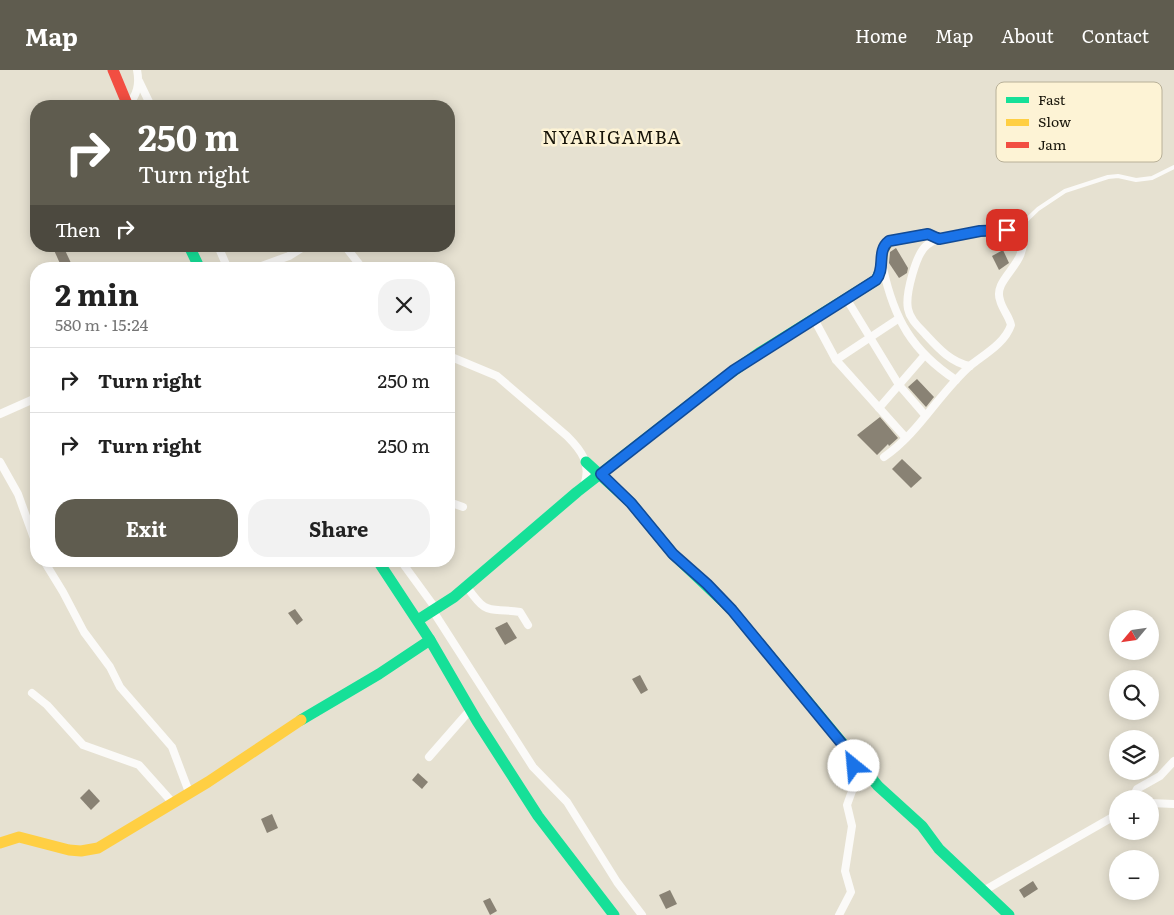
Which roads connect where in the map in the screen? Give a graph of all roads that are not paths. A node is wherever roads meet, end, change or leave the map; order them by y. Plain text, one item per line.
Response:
1 (113, 70) edge
2 (137, 70) edge
3 (139, 80) junction
4 (126, 100) edge
5 (132, 100) edge
6 (148, 100) edge
7 (1174, 167) edge
8 (1013, 233) junction
9 (939, 239) junction
10 (295, 252) edge
11 (350, 252) edge
12 (272, 262) edge
13 (358, 262) edge
14 (883, 268) junction
15 (846, 298) junction
16 (898, 318) junction
17 (814, 319) junction
18 (870, 339) junction
19 (924, 356) junction
20 (455, 358) edge
21 (836, 360) junction
22 (970, 366) junction
23 (956, 380) junction
24 (899, 385) junction
25 (30, 401) edge
26 (879, 408) junction
27 (0, 414) edge
28 (926, 415) junction
29 (906, 438) junction
30 (884, 457) dead end
31 (0, 462) edge
32 (586, 462) junction
33 (601, 474) junction
34 (583, 487) junction
35 (455, 504) edge
36 (463, 507) dead end
37 (30, 527) edge
38 (48, 567) edge
39 (382, 567) edge
40 (405, 567) edge
41 (467, 587) junction
42 (434, 610) junction
43 (418, 620) junction
44 (528, 625) dead end
45 (430, 640) junction
46 (32, 692) dead end
47 (471, 709) junction
48 (852, 756) junction
49 (429, 757) dead end
50 (1174, 761) edge
51 (1138, 790) edge
52 (189, 792) junction
53 (172, 802) junction
54 (1159, 803) edge
55 (1174, 804) edge
56 (1109, 819) edge
57 (0, 843) edge
58 (985, 890) junction
59 (614, 915) edge
60 (642, 915) edge
61 (839, 915) edge
62 (1009, 915) edge

1 - 4 street
2 - 3 street
3 - 5 street
3 - 6 street
7 - 8 lane
8 - 9 street
8 - 22 street
9 - 14 street
9 - 22 street
10 - 12 street
11 - 13 street
14 - 15 street
14 - 16 street
15 - 17 street
15 - 18 street
16 - 18 street
16 - 19 street
17 - 21 street
17 - 33 street
18 - 21 street
18 - 24 street
19 - 23 street
19 - 24 street
20 - 32 street
21 - 26 street
22 - 23 street
23 - 28 street
24 - 26 street
24 - 28 street
25 - 27 street
26 - 29 street
28 - 29 street
29 - 30 street
31 - 37 street
32 - 33 street
32 - 34 street
33 - 34 street
33 - 48 street
34 - 41 street
35 - 36 street
38 - 52 street
39 - 43 street
40 - 42 street
41 - 42 street
41 - 44 street
42 - 43 street
42 - 60 street
43 - 45 street
45 - 47 street
45 - 52 street
46 - 53 street
47 - 49 street
47 - 59 street
48 - 58 street
48 - 61 street
50 - 51 street
52 - 53 street
53 - 57 street
54 - 55 street
56 - 58 street
58 - 62 street

